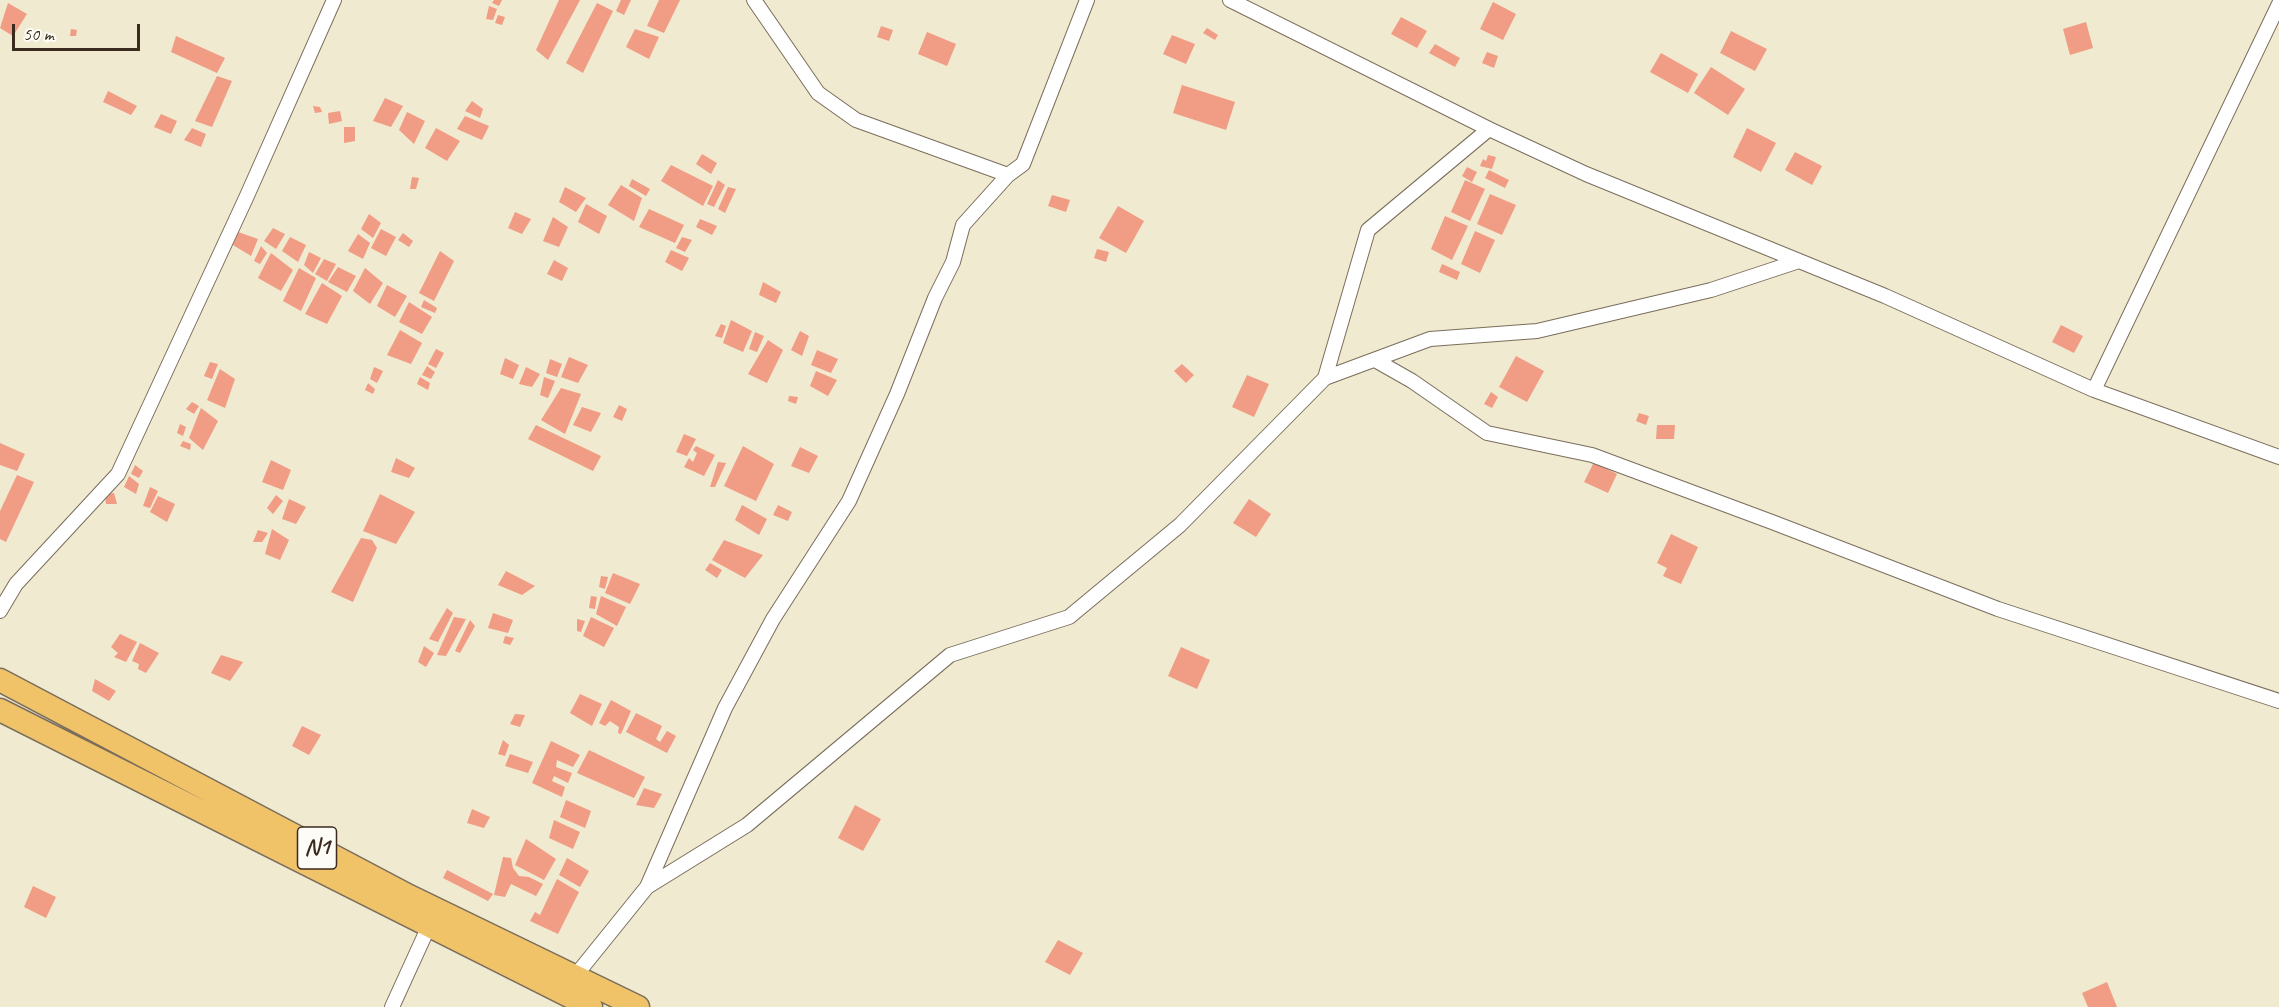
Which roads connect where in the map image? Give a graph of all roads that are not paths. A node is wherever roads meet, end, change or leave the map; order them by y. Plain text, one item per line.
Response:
1 (334, 0) edge
2 (754, 0) edge
3 (1087, 0) edge
4 (1230, 0) edge
5 (2279, 4) edge
6 (1489, 129) junction
7 (1008, 175) junction
8 (1800, 261) junction
9 (1375, 360) junction
10 (1325, 378) junction
11 (2094, 390) junction
12 (2279, 457) edge
13 (0, 611) edge
14 (0, 680) edge
15 (2279, 702) edge
16 (0, 710) edge
17 (184, 777) junction
18 (173, 797) junction
19 (647, 887) junction
20 (429, 926) junction
21 (576, 975) junction
22 (392, 1007) edge
23 (591, 1007) edge
24 (638, 1007) edge

1 - 13 street
2 - 7 street
3 - 7 street
4 - 6 street
5 - 11 street
6 - 8 street
6 - 10 street
7 - 19 street
8 - 9 street
8 - 11 street
9 - 10 street
9 - 15 street
10 - 19 street
11 - 12 street
14 - 17 main road, N1
16 - 18 main road, N1
17 - 18 main road
17 - 21 main road, N1
18 - 20 main road, N1
19 - 21 street
20 - 22 street
20 - 23 main road, N1
21 - 24 main road, N1

